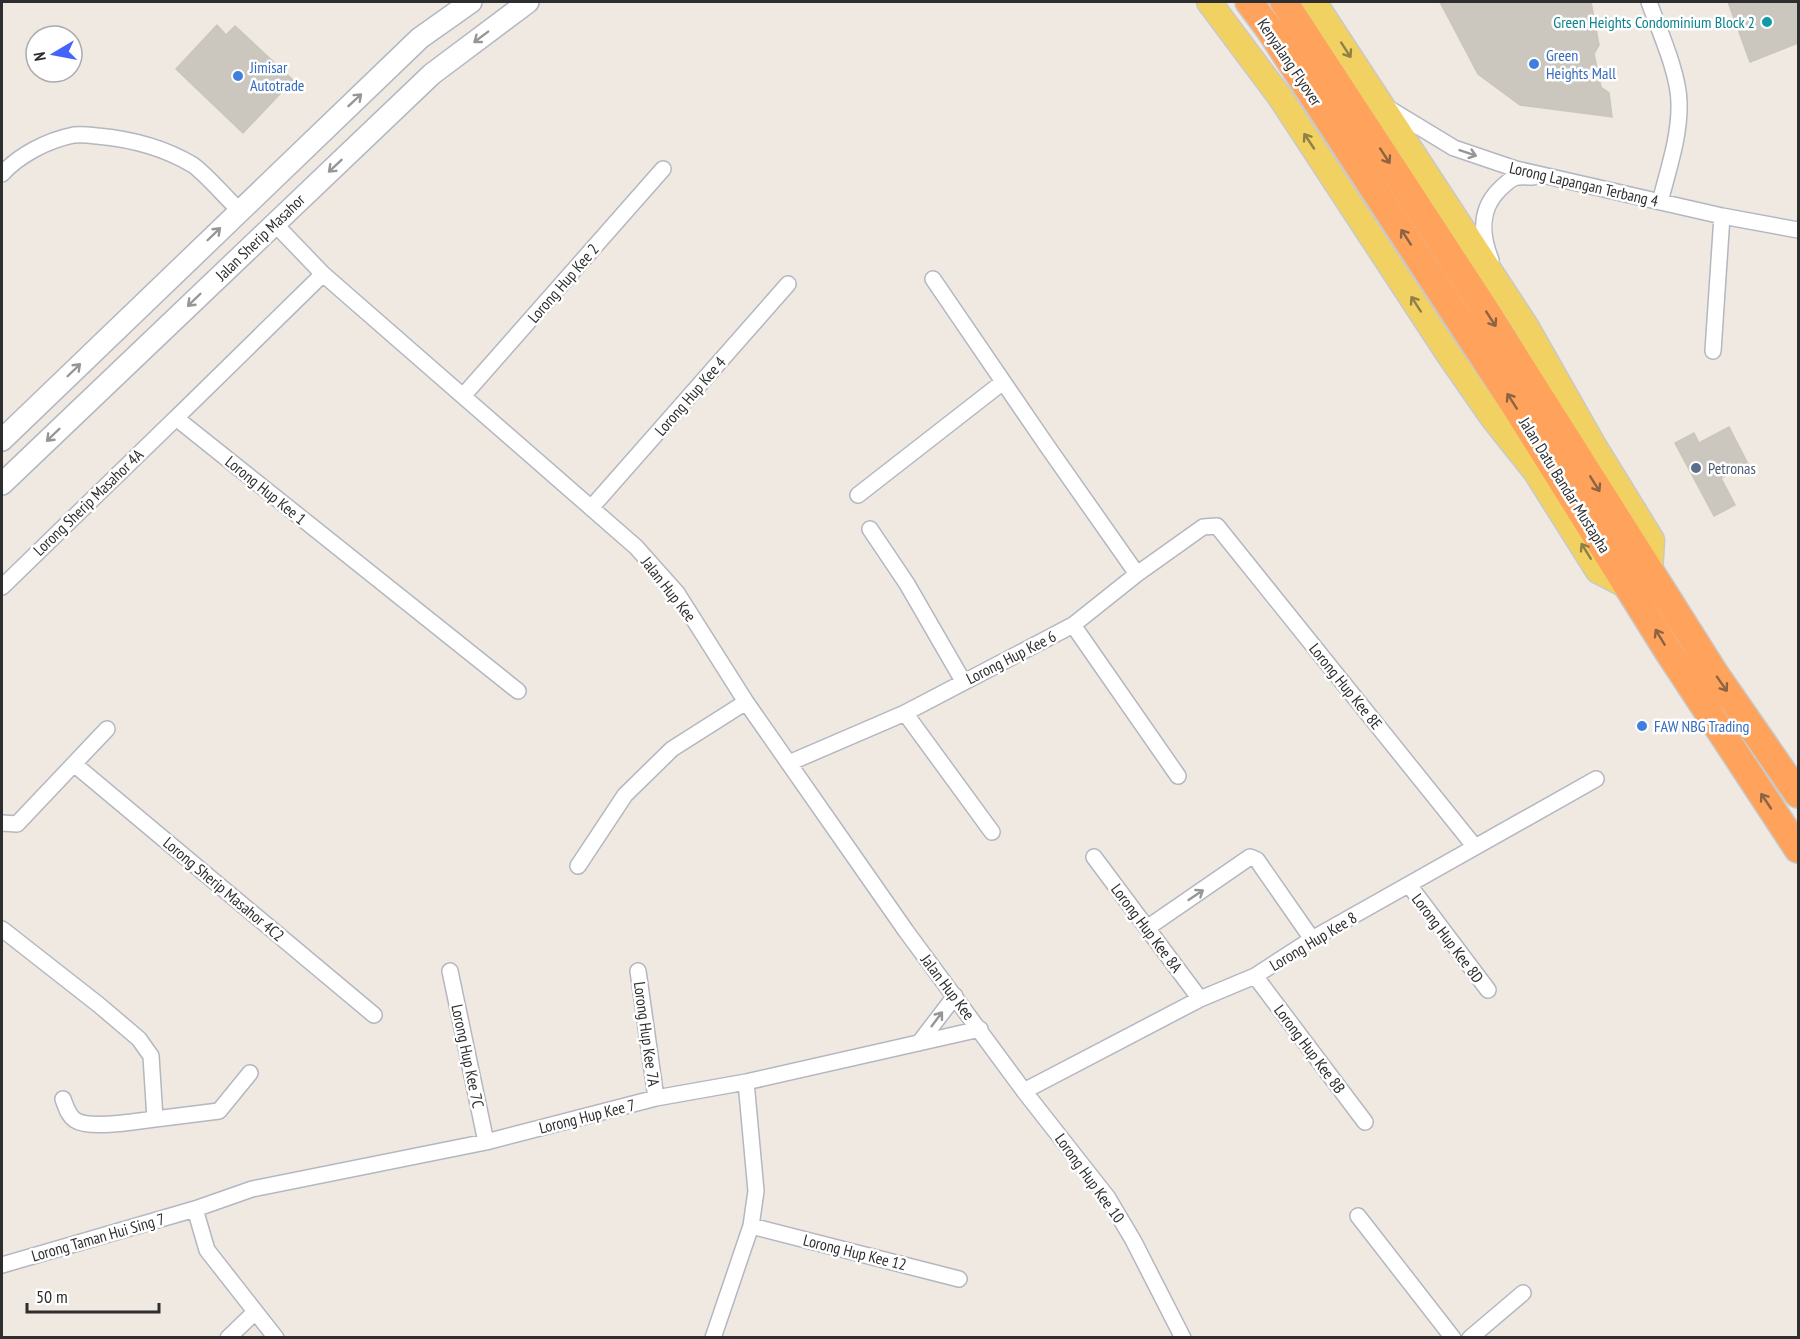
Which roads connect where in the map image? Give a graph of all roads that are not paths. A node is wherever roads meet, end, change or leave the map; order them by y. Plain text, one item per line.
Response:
1 (471, 2) edge
2 (528, 2) edge
3 (1209, 2) edge
4 (1249, 2) edge
5 (1284, 2) edge
6 (1314, 2) edge
7 (1649, 2) edge
8 (1381, 104) junction
9 (1353, 106) joint
10 (1331, 122) joint
11 (663, 169) dead end
12 (2, 174) edge
13 (1542, 177) junction
14 (1660, 202) junction
15 (239, 210) junction
16 (1722, 216) junction
17 (274, 223) junction
18 (1798, 230) edge
19 (323, 274) junction
20 (933, 279) dead end
21 (788, 284) dead end
22 (1501, 286) junction
23 (1713, 351) dead end
24 (1003, 382) junction
25 (463, 396) junction
26 (176, 418) junction
27 (2, 440) edge
28 (2, 484) edge
29 (858, 495) dead end
30 (591, 508) junction
31 (1217, 526) joint
32 (870, 529) dead end
33 (1137, 574) junction
34 (1640, 580) junction
35 (2, 587) edge
36 (1073, 625) junction
37 (963, 681) junction
38 (518, 691) dead end
39 (746, 702) junction
40 (906, 713) junction
41 (107, 729) dead end
42 (789, 763) junction
43 (75, 764) junction
44 (1178, 776) dead end
45 (1596, 779) dead end
46 (1798, 795) edge
47 (2, 823) edge
48 (992, 832) dead end
49 (1475, 847) junction
50 (1798, 849) edge
51 (1094, 857) dead end
52 (578, 866) dead end
53 (1409, 885) junction
54 (1148, 928) junction
55 (2, 929) edge
56 (1312, 939) junction
57 (638, 970) dead end
58 (450, 971) dead end
59 (1255, 976) junction
60 (1488, 990) dead end
61 (955, 996) junction
62 (1200, 999) junction
63 (374, 1015) dead end
64 (980, 1029) junction
65 (919, 1043) junction
66 (250, 1073) dead end
67 (746, 1083) junction
68 (1024, 1091) junction
69 (656, 1098) junction
70 (63, 1100) dead end
71 (155, 1119) junction
72 (1365, 1122) dead end
73 (486, 1142) junction
74 (195, 1209) junction
75 (1358, 1216) dead end
76 (751, 1226) junction
77 (2, 1265) edge
78 (959, 1279) dead end
79 (1523, 1293) dead end
80 (255, 1312) junction
81 (713, 1337) edge
82 (228, 1338) edge
83 (276, 1338) edge
84 (1183, 1338) edge
85 (1453, 1338) edge
86 (1470, 1338) edge

15 -> 1 main road, Jalan Sherip Masahor
2 -> 17 main road, Jalan Sherip Masahor
34 -> 3 main road
4 - 10 highway, Kenyalang Flyover
5 - 9 highway, Kenyalang Flyover
6 -> 8 main road
7 - 14 street
8 -> 13 street, Lorong Lapangan Terbang 4
8 - 22 main road
9 -> 34 highway, Jalan Datu Bandar Mustapha
34 -> 10 highway, Jalan Datu Bandar Mustapha
11 - 25 street, Lorong Hup Kee 2
12 - 15 street
13 - 14 street, Lorong Lapangan Terbang 4
13 - 22 street
14 - 16 street, Lorong Lapangan Terbang 4
27 -> 15 main road, Jalan Sherip Masahor
16 - 18 street, Lorong Lapangan Terbang 4
16 - 23 street
17 - 19 street, Jalan Hup Kee
17 -> 28 main road, Jalan Sherip Masahor
19 - 25 street, Jalan Hup Kee
19 - 26 street
20 - 24 street
21 - 30 street, Lorong Hup Kee 4
22 - 34 main road
24 - 29 street
24 - 33 street
25 - 30 street, Jalan Hup Kee
26 - 35 street, Lorong Sherip Masahor 4A
26 - 38 street, Lorong Hup Kee 1
30 - 39 street, Jalan Hup Kee
31 - 33 street, Lorong Hup Kee 6
31 - 49 street, Lorong Hup Kee 8E
32 - 37 street
33 - 36 street, Lorong Hup Kee 6
34 -> 46 highway, Jalan Datu Bandar Mustapha
50 -> 34 highway, Jalan Datu Bandar Mustapha
36 - 37 street, Lorong Hup Kee 6
36 - 44 street
37 - 40 street, Lorong Hup Kee 6
39 - 42 street, Jalan Hup Kee
39 - 52 street
40 - 42 street, Lorong Hup Kee 6
40 - 48 street
41 - 43 street
42 - 61 street, Jalan Hup Kee
43 - 47 street
43 - 63 street, Lorong Sherip Masahor 4C2
45 - 49 street, Lorong Hup Kee 8
49 - 53 street, Lorong Hup Kee 8
51 - 54 street, Lorong Hup Kee 8A
53 - 56 street, Lorong Hup Kee 8
53 - 60 street, Lorong Hup Kee 8D
54 -> 56 street
54 - 62 street, Lorong Hup Kee 8A
55 - 71 street
56 - 59 street, Lorong Hup Kee 8
57 - 69 street, Lorong Hup Kee 7A
58 - 73 street, Lorong Hup Kee 7C
59 - 62 street, Lorong Hup Kee 8
59 - 72 street, Lorong Hup Kee 8B
61 - 64 street, Jalan Hup Kee
65 -> 61 street
62 - 68 street, Lorong Hup Kee 8
64 - 65 street, Lorong Hup Kee 7
64 - 68 street, Lorong Hup Kee 10
65 - 67 street, Lorong Hup Kee 7
66 - 71 street
67 - 69 street, Lorong Hup Kee 7
67 - 76 street
68 - 84 street, Lorong Hup Kee 10
69 - 73 street, Lorong Hup Kee 7
70 - 71 street
73 - 74 street, Lorong Hup Kee 7
74 - 77 street, Lorong Taman Hui Sing 7
74 - 80 street
75 - 85 street
76 - 78 street, Lorong Hup Kee 12
76 - 81 street
79 - 86 street
80 - 82 street
80 - 83 street

